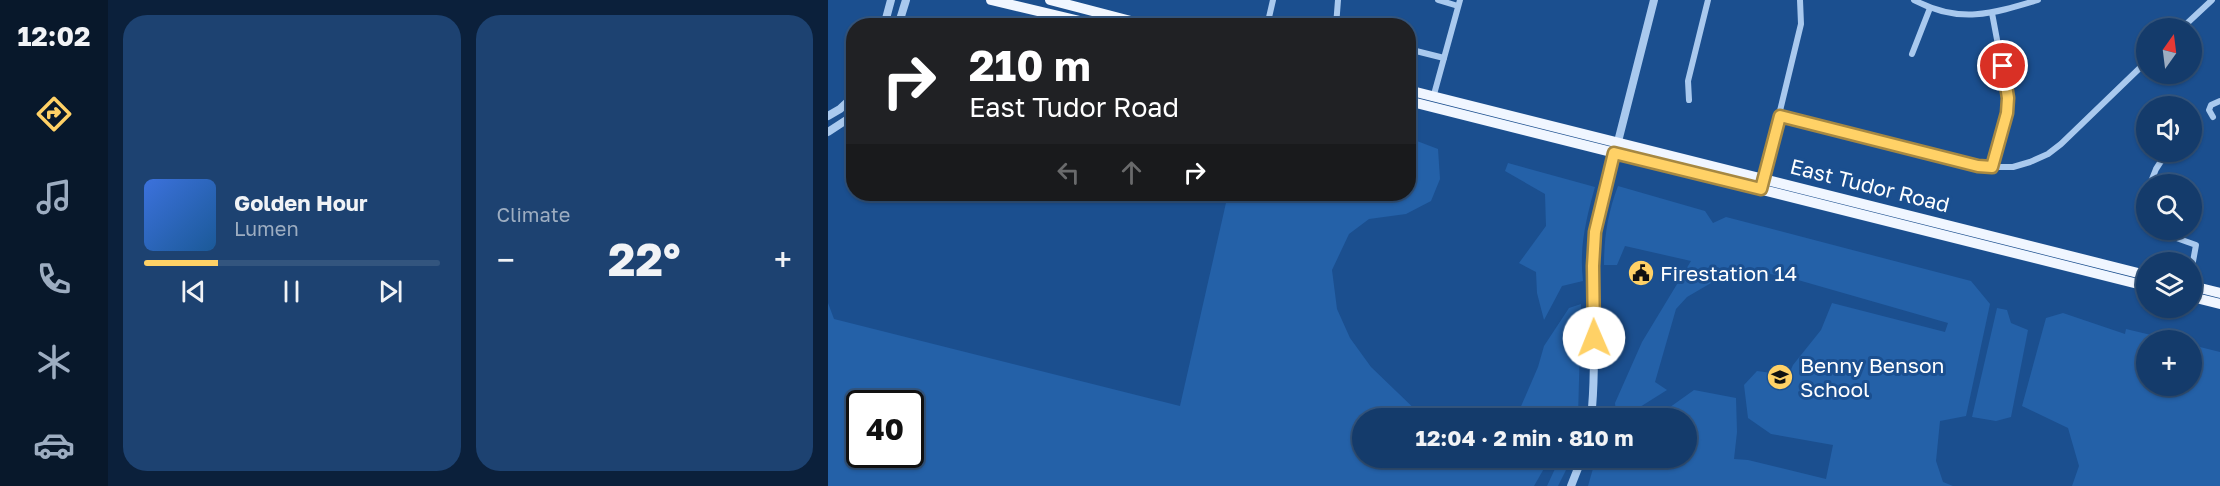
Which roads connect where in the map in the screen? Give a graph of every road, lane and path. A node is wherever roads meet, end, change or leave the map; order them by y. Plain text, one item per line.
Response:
1 (891, 0) edge
2 (906, 0) edge
3 (991, 0) edge
4 (1050, 0) edge
5 (1273, 0) edge
6 (1338, 0) edge
7 (1438, 0) edge
8 (1654, 0) edge
9 (1708, 0) edge
10 (1800, 0) edge
11 (1914, 0) edge
12 (2038, 0) edge
13 (2212, 0) edge
14 (1459, 3) edge
15 (1930, 8) junction
16 (1992, 13) junction
17 (887, 18) edge
18 (900, 18) edge
19 (1067, 18) edge
20 (1119, 18) edge
21 (1269, 18) edge
22 (1337, 18) edge
23 (2193, 18) edge
24 (1416, 51) edge
25 (1912, 54) dead end
26 (1444, 58) junction
27 (2136, 72) edge
28 (1416, 94) edge
29 (1689, 100) dead end
30 (1416, 101) edge
31 (2220, 101) edge
32 (1432, 102) junction
33 (846, 103) edge
34 (828, 116) edge
35 (1780, 116) junction
36 (2213, 117) dead end
37 (846, 120) edge
38 (828, 132) edge
39 (1616, 147) junction
40 (1992, 167) junction
41 (1762, 184) junction
42 (2182, 240) edge
43 (2195, 252) edge
44 (2136, 272) edge
45 (2136, 283) edge
46 (2202, 288) edge
47 (2220, 293) edge
48 (2202, 300) edge
49 (2220, 304) edge
50 (1592, 408) edge
51 (1578, 468) edge
52 (1571, 486) edge

1 - 17 street
2 - 18 street
3 - 19 main road
4 - 20 main road
5 - 21 street
6 - 22 street
7 - 14 street
8 - 39 street
9 - 29 street
10 - 35 street
11 - 15 street
12 - 16 street
13 - 23 street
14 - 26 street
15 - 16 street
15 - 25 street
16 - 40 street
24 - 26 street
26 - 32 street
27 - 40 street
28 - 32 main road, East Tudor Road
30 - 32 main road, East Tudor Road
31 - 36 street
32 - 39 main road, East Tudor Road
33 - 34 street
35 - 40 street
35 - 41 street
37 - 38 street
39 - 41 main road, East Tudor Road
39 - 50 street
41 - 44 main road, East Tudor Road
41 - 45 main road, East Tudor Road
42 - 43 street
46 - 47 main road
48 - 49 main road
51 - 52 street

